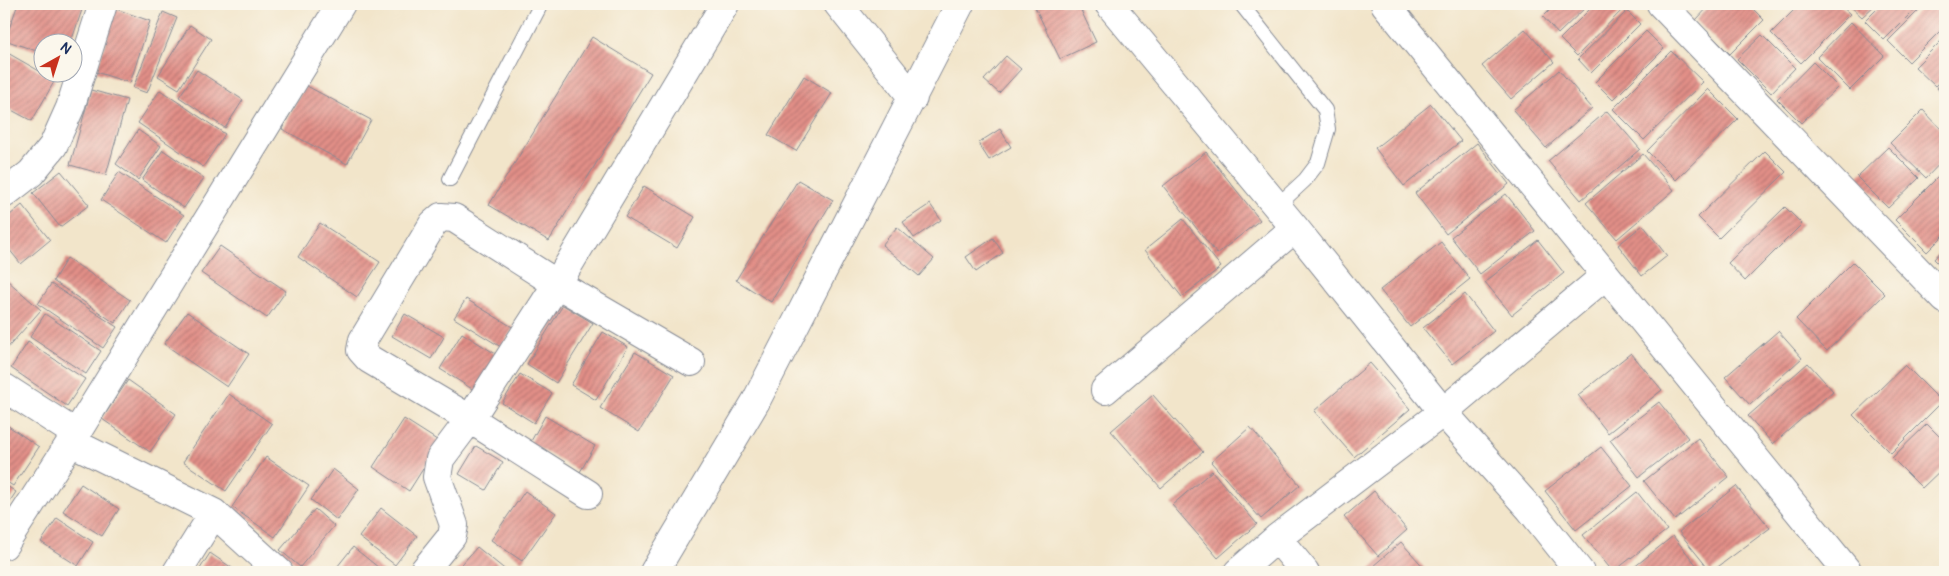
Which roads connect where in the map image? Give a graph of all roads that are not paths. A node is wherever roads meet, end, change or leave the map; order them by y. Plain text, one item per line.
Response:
1 (103, 4) edge
2 (341, 4) edge
3 (542, 4) edge
4 (725, 4) edge
5 (838, 4) edge
6 (960, 4) edge
7 (1109, 4) edge
8 (1241, 4) edge
9 (1385, 4) edge
10 (1660, 4) edge
11 (913, 98) junction
12 (450, 179) dead end
13 (4, 194) edge
14 (1277, 206) junction
15 (1295, 228) junction
16 (1606, 275) junction
17 (557, 284) junction
18 (1945, 299) edge
19 (691, 362) dead end
20 (5, 388) dead end
21 (1105, 390) dead end
22 (1443, 412) junction
23 (470, 419) junction
24 (73, 437) junction
25 (588, 494) dead end
26 (214, 513) junction
27 (1277, 538) junction
28 (4, 545) edge
29 (176, 572) edge
30 (279, 572) edge
31 (423, 572) edge
32 (654, 572) edge
33 (1238, 572) edge
34 (1304, 572) edge
35 (1580, 572) edge
36 (1848, 572) edge

1 - 13 street
2 - 24 street
3 - 12 lane
4 - 17 street
5 - 11 street
6 - 11 street
7 - 14 street
8 - 14 lane
9 - 16 street
10 - 18 street
11 - 32 street
14 - 15 street
15 - 21 street
15 - 22 street
16 - 22 street
16 - 36 street
17 - 19 street
17 - 23 street
17 - 23 street
20 - 24 street
22 - 27 street
22 - 35 street
23 - 25 street
23 - 31 street
24 - 26 street
24 - 28 street
26 - 29 street
26 - 30 street
27 - 33 street
27 - 34 street

